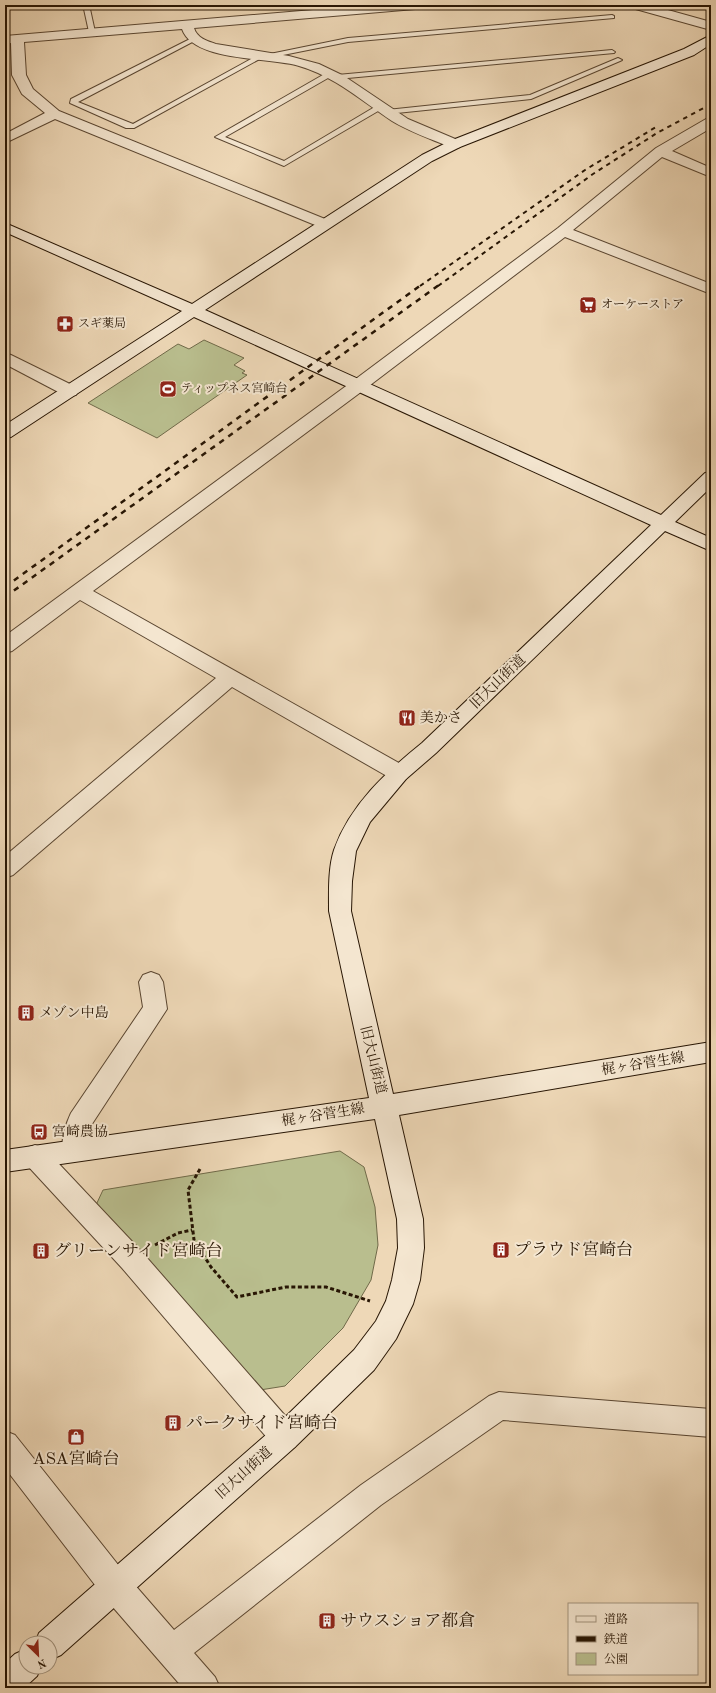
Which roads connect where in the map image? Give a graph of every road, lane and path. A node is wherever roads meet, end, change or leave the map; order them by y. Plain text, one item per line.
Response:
1 (415, 5) edge
2 (636, 5) edge
3 (87, 9) dead end
4 (612, 17) dead end
5 (187, 24) junction
6 (711, 26) edge
7 (92, 32) junction
8 (196, 38) junction
9 (11, 39) edge
10 (711, 39) edge
11 (612, 52) dead end
12 (265, 56) junction
13 (618, 60) dead end
14 (334, 76) junction
15 (384, 110) junction
16 (54, 114) junction
17 (711, 122) edge
18 (5, 139) edge
19 (455, 144) junction
20 (661, 151) junction
21 (711, 174) edge
22 (325, 224) junction
23 (5, 227) edge
24 (563, 232) junction
25 (711, 289) edge
26 (194, 310) junction
27 (5, 358) edge
28 (360, 386) junction
29 (70, 391) junction
30 (5, 433) edge
31 (711, 477) edge
32 (664, 523) junction
33 (711, 545) edge
34 (78, 591) junction
35 (5, 646) edge
36 (231, 677) junction
37 (399, 773) junction
38 (5, 869) edge
39 (151, 982) dead end
40 (711, 1052) edge
41 (384, 1106) junction
42 (74, 1150) junction
43 (35, 1156) junction
44 (5, 1161) edge
45 (200, 1169) dead end
46 (192, 1230) junction
47 (178, 1233) dead end
48 (372, 1302) dead end
49 (711, 1423) edge
50 (285, 1437) junction
51 (5, 1445) edge
52 (116, 1587) junction
53 (58, 1637) edge
54 (172, 1651) junction
55 (18, 1672) edge
56 (5, 1684) edge
57 (204, 1688) edge

1 - 5 street
2 - 6 street
3 - 7 lane
4 - 12 lane
5 - 7 street
5 - 8 street
7 - 9 street
8 - 12 street
8 - 12 lane
9 - 16 street
10 - 19 street
11 - 14 lane
12 - 14 street
13 - 15 lane
14 - 15 street
14 - 15 lane
15 - 19 street
16 - 18 street
16 - 22 street
17 - 20 street
19 - 22 street
20 - 21 street
20 - 24 street
22 - 26 street
23 - 26 street
24 - 25 street
24 - 28 street
26 - 28 street
26 - 29 street
27 - 29 street
28 - 32 street
28 - 34 street
29 - 30 street
31 - 32 street, 旧大山街道
32 - 33 street
32 - 37 street, 旧大山街道
34 - 35 street
34 - 36 street
36 - 37 street
36 - 38 street
37 - 41 street, 旧大山街道
39 - 42 street
40 - 41 street, 梶ヶ谷菅生線
41 - 42 street, 梶ヶ谷菅生線
41 - 50 street, 旧大山街道
42 - 43 street, 梶ヶ谷菅生線
43 - 44 street, 梶ヶ谷菅生線
43 - 50 street
45 - 46 path
46 - 47 path
46 - 48 path
49 - 54 street
50 - 52 street, 旧大山街道
51 - 52 street
52 - 53 street, 旧大山街道
52 - 54 street
54 - 57 street
55 - 56 street

